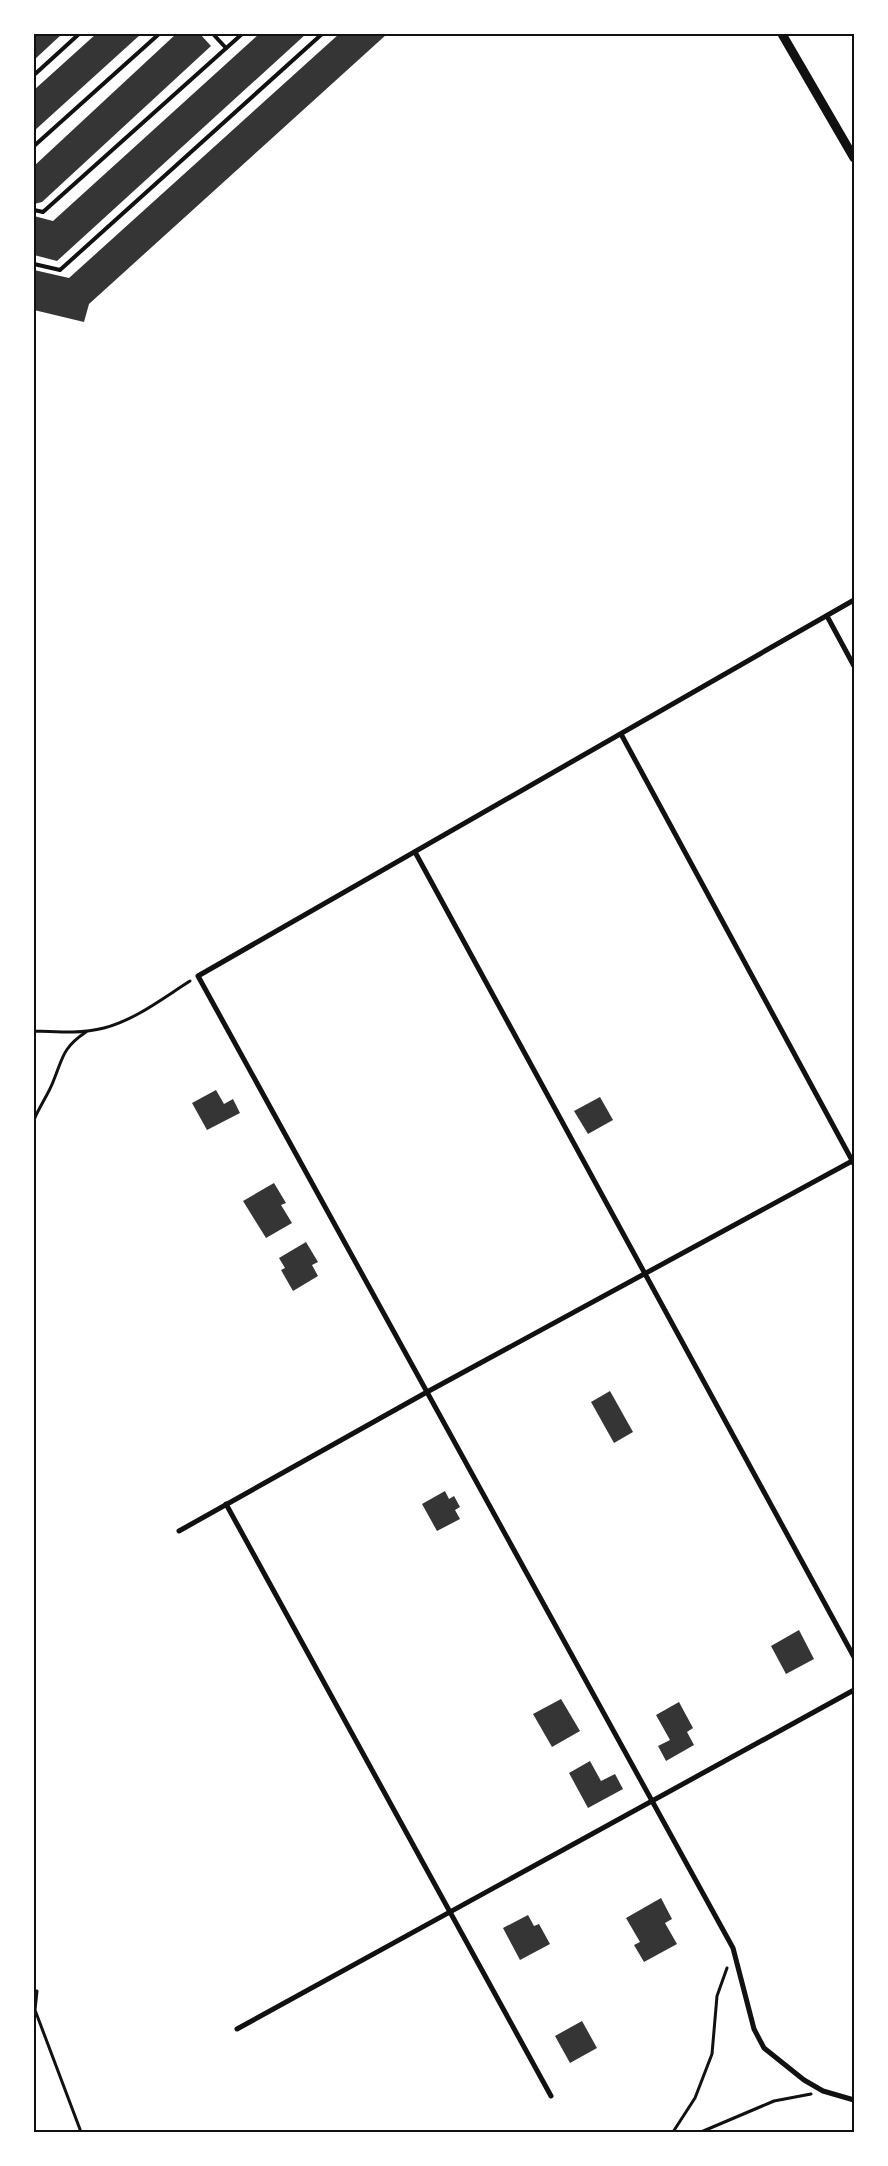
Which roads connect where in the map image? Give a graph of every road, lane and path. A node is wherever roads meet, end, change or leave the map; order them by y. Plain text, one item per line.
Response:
1 (79, 34) edge
2 (159, 34) edge
3 (213, 34) edge
4 (242, 34) edge
5 (322, 34) edge
6 (782, 34) edge
7 (226, 48) junction
8 (34, 75) edge
9 (34, 146) edge
10 (854, 158) edge
11 (34, 210) edge
12 (34, 264) edge
13 (854, 600) edge
14 (827, 616) junction
15 (854, 666) edge
16 (621, 734) junction
17 (415, 852) junction
18 (198, 976) junction
19 (34, 1030) edge
20 (86, 1031) junction
21 (34, 1120) edge
22 (854, 1162) edge
23 (645, 1274) junction
24 (427, 1392) junction
25 (226, 1504) junction
26 (179, 1531) dead end
27 (854, 1657) edge
28 (854, 1690) edge
29 (652, 1801) junction
30 (450, 1912) junction
31 (734, 1948) junction
32 (34, 1991) edge
33 (237, 2029) dead end
34 (823, 2090) junction
35 (551, 2096) dead end
36 (854, 2100) edge
37 (81, 2132) edge
38 (673, 2132) edge
39 (701, 2132) edge

1 - 8 lane
2 - 9 lane
3 - 7 lane
4 - 7 lane
5 - 12 lane
6 - 10 street
7 - 11 lane
13 - 14 street
14 - 15 street
14 - 16 street
16 - 17 street
16 - 22 street
17 - 18 street
17 - 23 street
18 - 20 path
18 - 24 street
19 - 20 path
20 - 21 path
22 - 23 street
23 - 24 street
23 - 27 street
24 - 25 street
24 - 29 street
25 - 26 street
25 - 30 street
28 - 29 street
29 - 30 street
29 - 31 street
30 - 33 street
30 - 35 street
31 - 34 street
31 - 38 path
32 - 37 path
34 - 36 street
34 - 39 path

